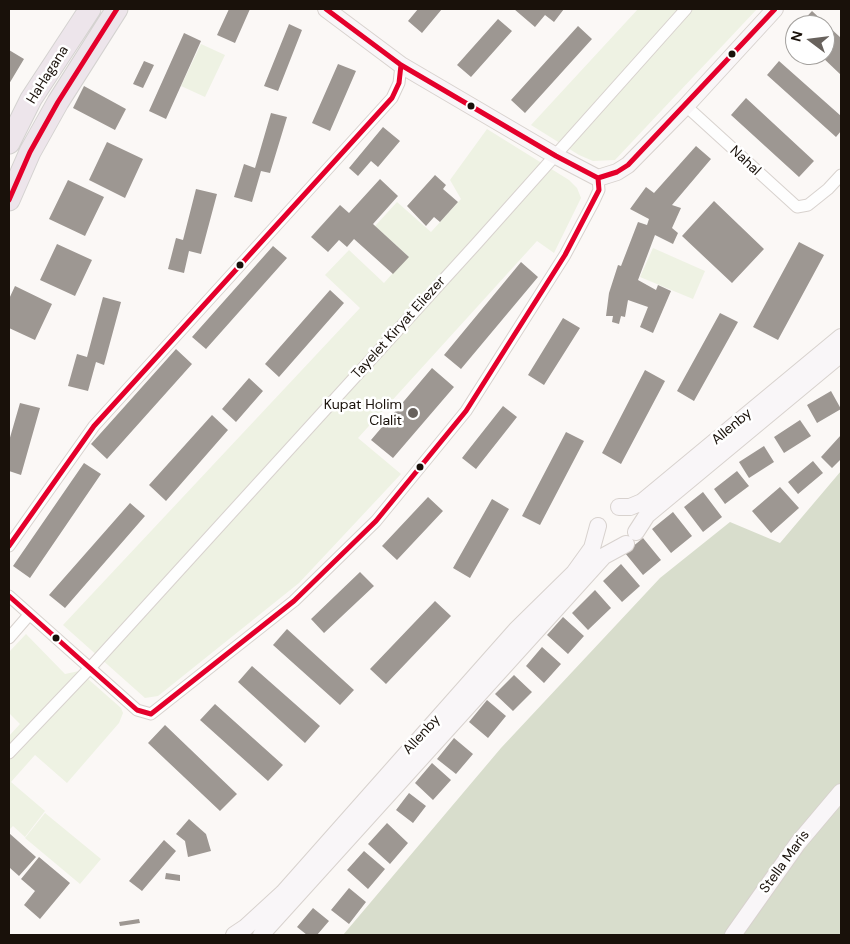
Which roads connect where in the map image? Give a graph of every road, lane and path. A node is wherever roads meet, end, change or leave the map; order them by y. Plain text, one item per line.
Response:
1 (90, 9) edge
2 (117, 9) edge
3 (326, 9) edge
4 (686, 9) edge
5 (775, 9) edge
6 (401, 65) junction
7 (686, 106) junction
8 (9, 143) edge
9 (556, 156) junction
10 (841, 175) edge
11 (598, 178) junction
12 (9, 200) edge
13 (841, 338) edge
14 (841, 354) edge
15 (619, 507) junction
16 (598, 526) junction
17 (631, 538) junction
18 (9, 546) edge
19 (9, 596) edge
20 (29, 615) junction
21 (9, 638) edge
22 (90, 668) junction
23 (9, 753) edge
24 (841, 792) edge
25 (234, 935) edge
26 (261, 935) edge
27 (733, 935) edge

1 - 8 highway, HaHagana
2 - 12 highway, HaHagana
3 - 6 street
4 - 9 street, Tayelet Kiryat Eliezer
5 - 7 street
6 - 9 street
6 - 18 street
7 - 10 street, Nahal
7 - 11 street
9 - 11 street
9 - 22 street, Tayelet Kiryat Eliezer
11 - 22 street
13 - 15 street, Allenby
14 - 17 street, Allenby
15 - 16 street
15 - 17 street
16 - 17 street
16 - 25 street, Allenby
17 - 26 street, Allenby
19 - 20 street
20 - 21 street
20 - 22 street
22 - 23 street, Tayelet Kiryat Eliezer
24 - 27 street, Stella Maris

